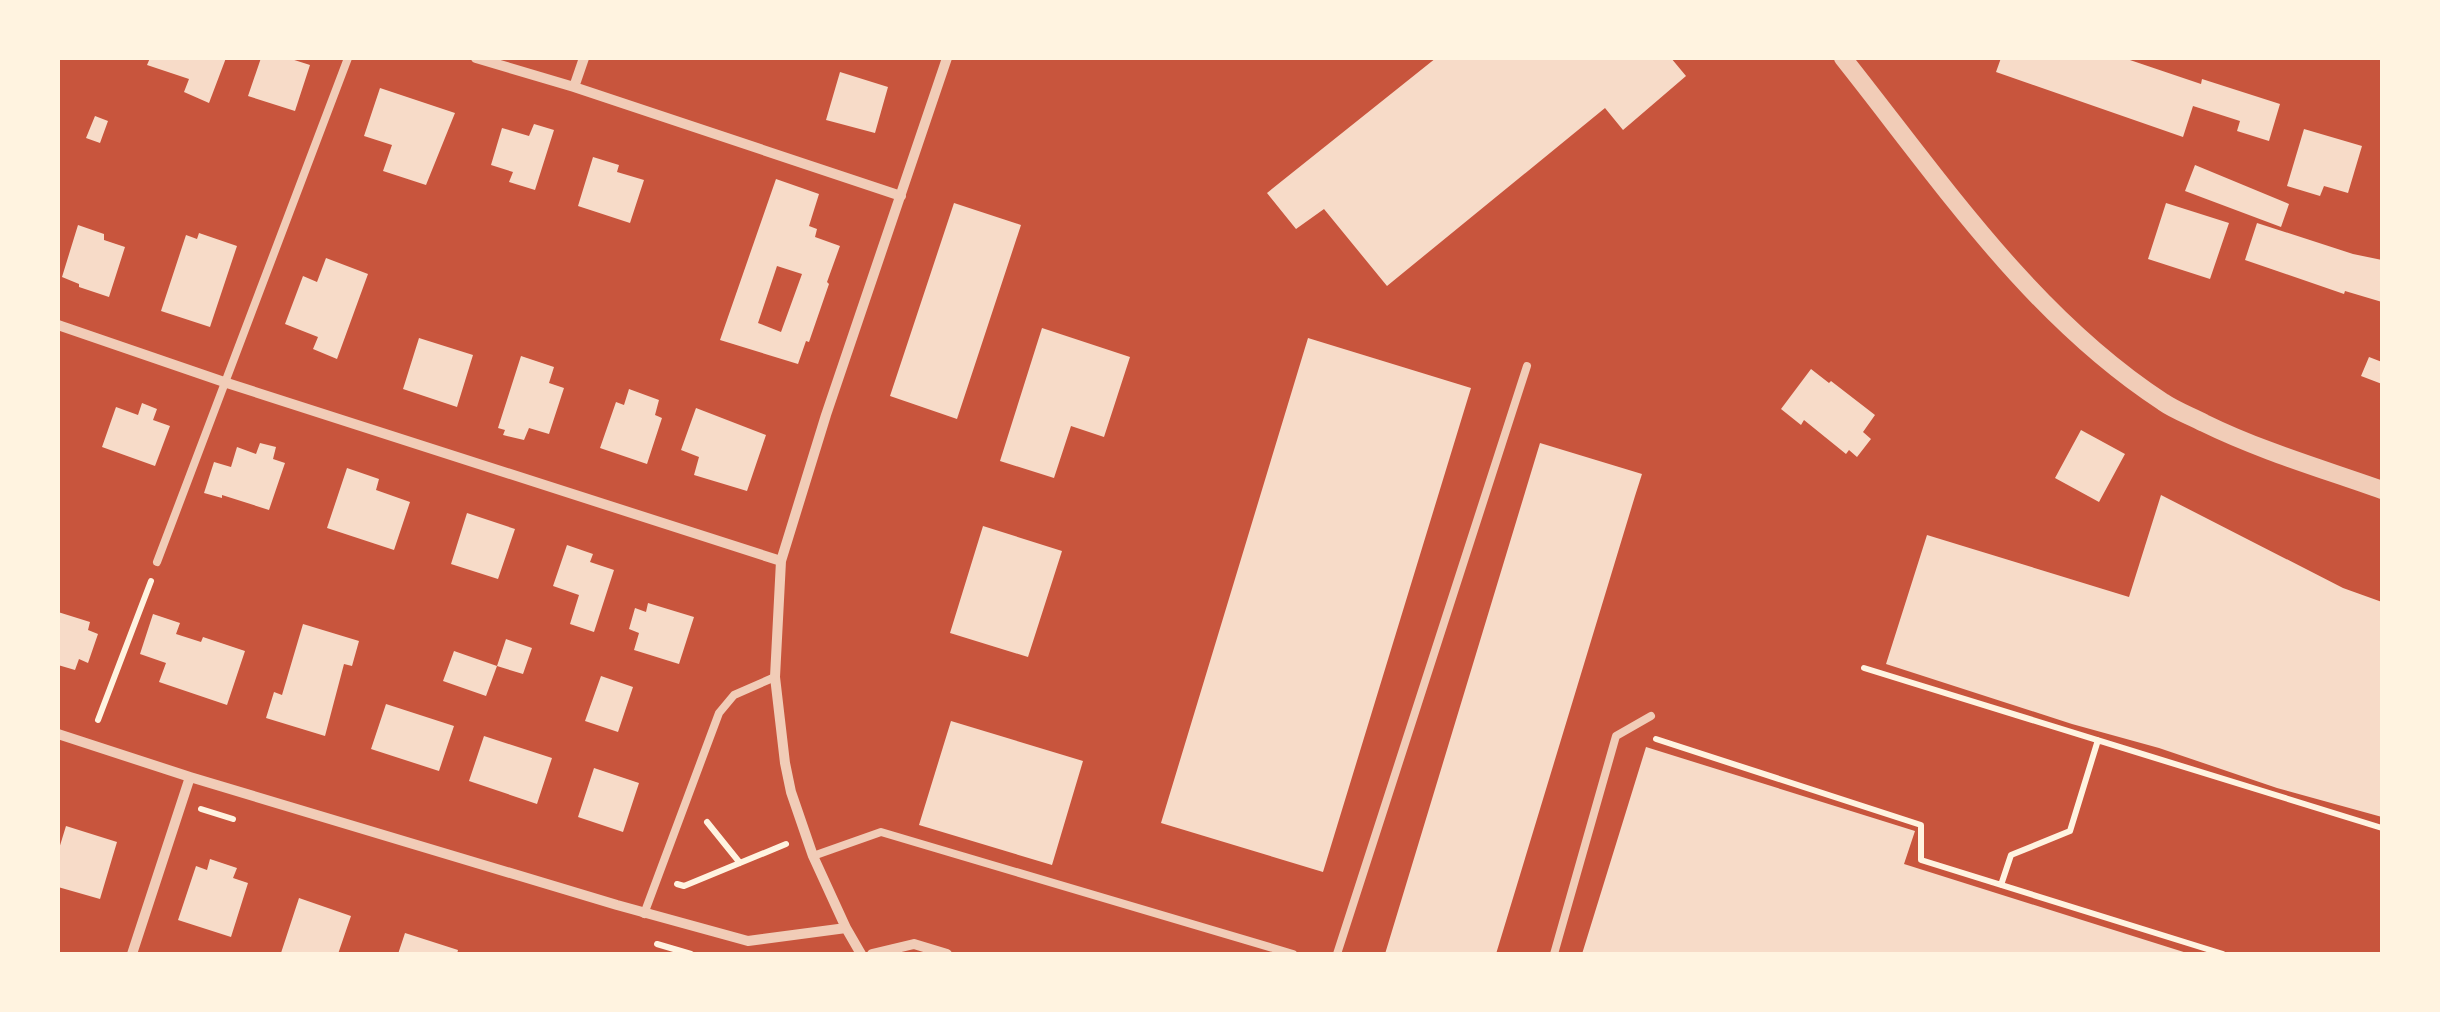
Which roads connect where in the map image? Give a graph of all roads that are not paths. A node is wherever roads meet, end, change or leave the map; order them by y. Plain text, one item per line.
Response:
1 (348, 58) edge
2 (476, 58) edge
3 (584, 58) edge
4 (947, 58) edge
5 (1843, 58) edge
6 (574, 88) junction
7 (901, 196) junction
8 (58, 325) edge
9 (1526, 366) dead end
10 (227, 383) junction
11 (2382, 490) edge
12 (780, 561) junction
13 (158, 562) road end
14 (775, 677) junction
15 (1651, 716) road end
16 (58, 734) edge
17 (190, 777) junction
18 (814, 856) junction
19 (644, 914) junction
20 (846, 928) junction
21 (748, 941) junction
22 (132, 954) edge
23 (744, 954) edge
24 (860, 954) edge
25 (872, 954) edge
26 (947, 954) edge
27 (1294, 954) edge
28 (1338, 954) edge
29 (1554, 954) edge

1 - 10 lane
2 - 6 street
3 - 6 street
4 - 7 street
5 - 11 street
6 - 7 street
7 - 12 street
8 - 10 street
9 - 28 lane
10 - 12 street
10 - 13 lane
12 - 14 street
14 - 18 street
14 - 19 lane
15 - 29 lane
16 - 17 street
17 - 19 street
17 - 22 street
18 - 20 street
18 - 27 lane
19 - 21 street
20 - 21 street
20 - 24 street
21 - 23 street
25 - 26 street

